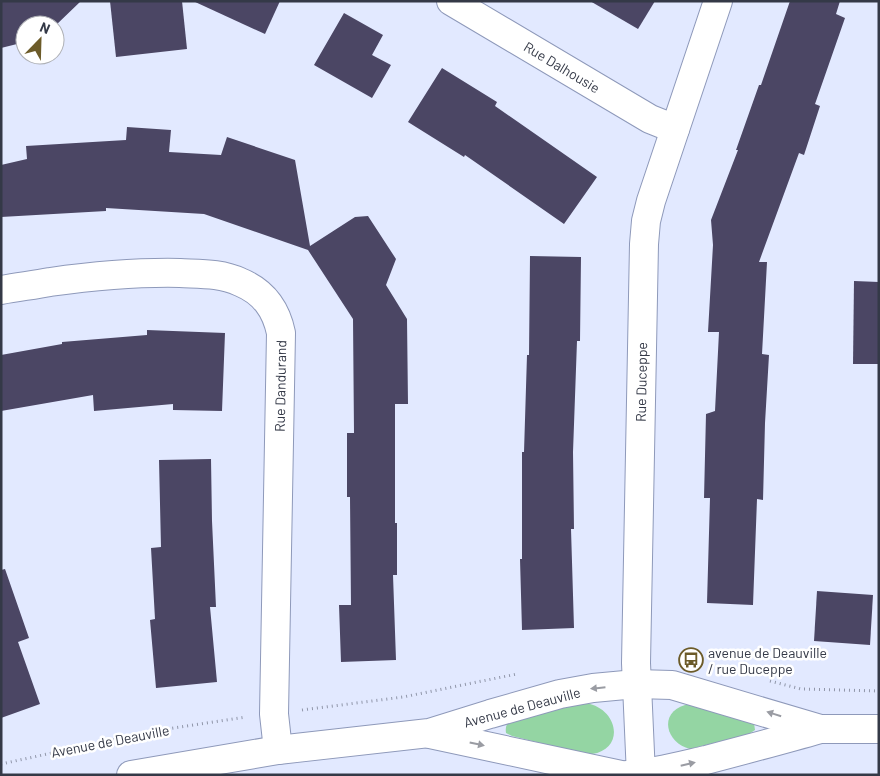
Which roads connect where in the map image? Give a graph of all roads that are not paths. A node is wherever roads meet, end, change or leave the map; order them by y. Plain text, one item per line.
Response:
1 (451, 1) edge
2 (718, 1) edge
3 (675, 129) junction
4 (1, 290) edge
5 (636, 684) junction
6 (820, 729) junction
7 (879, 729) edge
8 (429, 733) junction
9 (278, 750) junction
10 (131, 775) edge
11 (632, 775) edge

1 - 3 street, Rue Dalhousie
2 - 3 street, Rue Duceppe
3 - 5 street, Rue Duceppe
4 - 9 street, Rue Dandurand
6 -> 5 street, Avenue de Deauville
5 -> 8 street, Avenue de Deauville
5 - 11 street, Rue Duceppe
6 - 7 street, Avenue de Deauville
11 -> 6 street, Avenue de Deauville
8 - 9 street, Avenue de Deauville
8 -> 11 street, Avenue de Deauville
9 - 10 street, Avenue de Deauville

